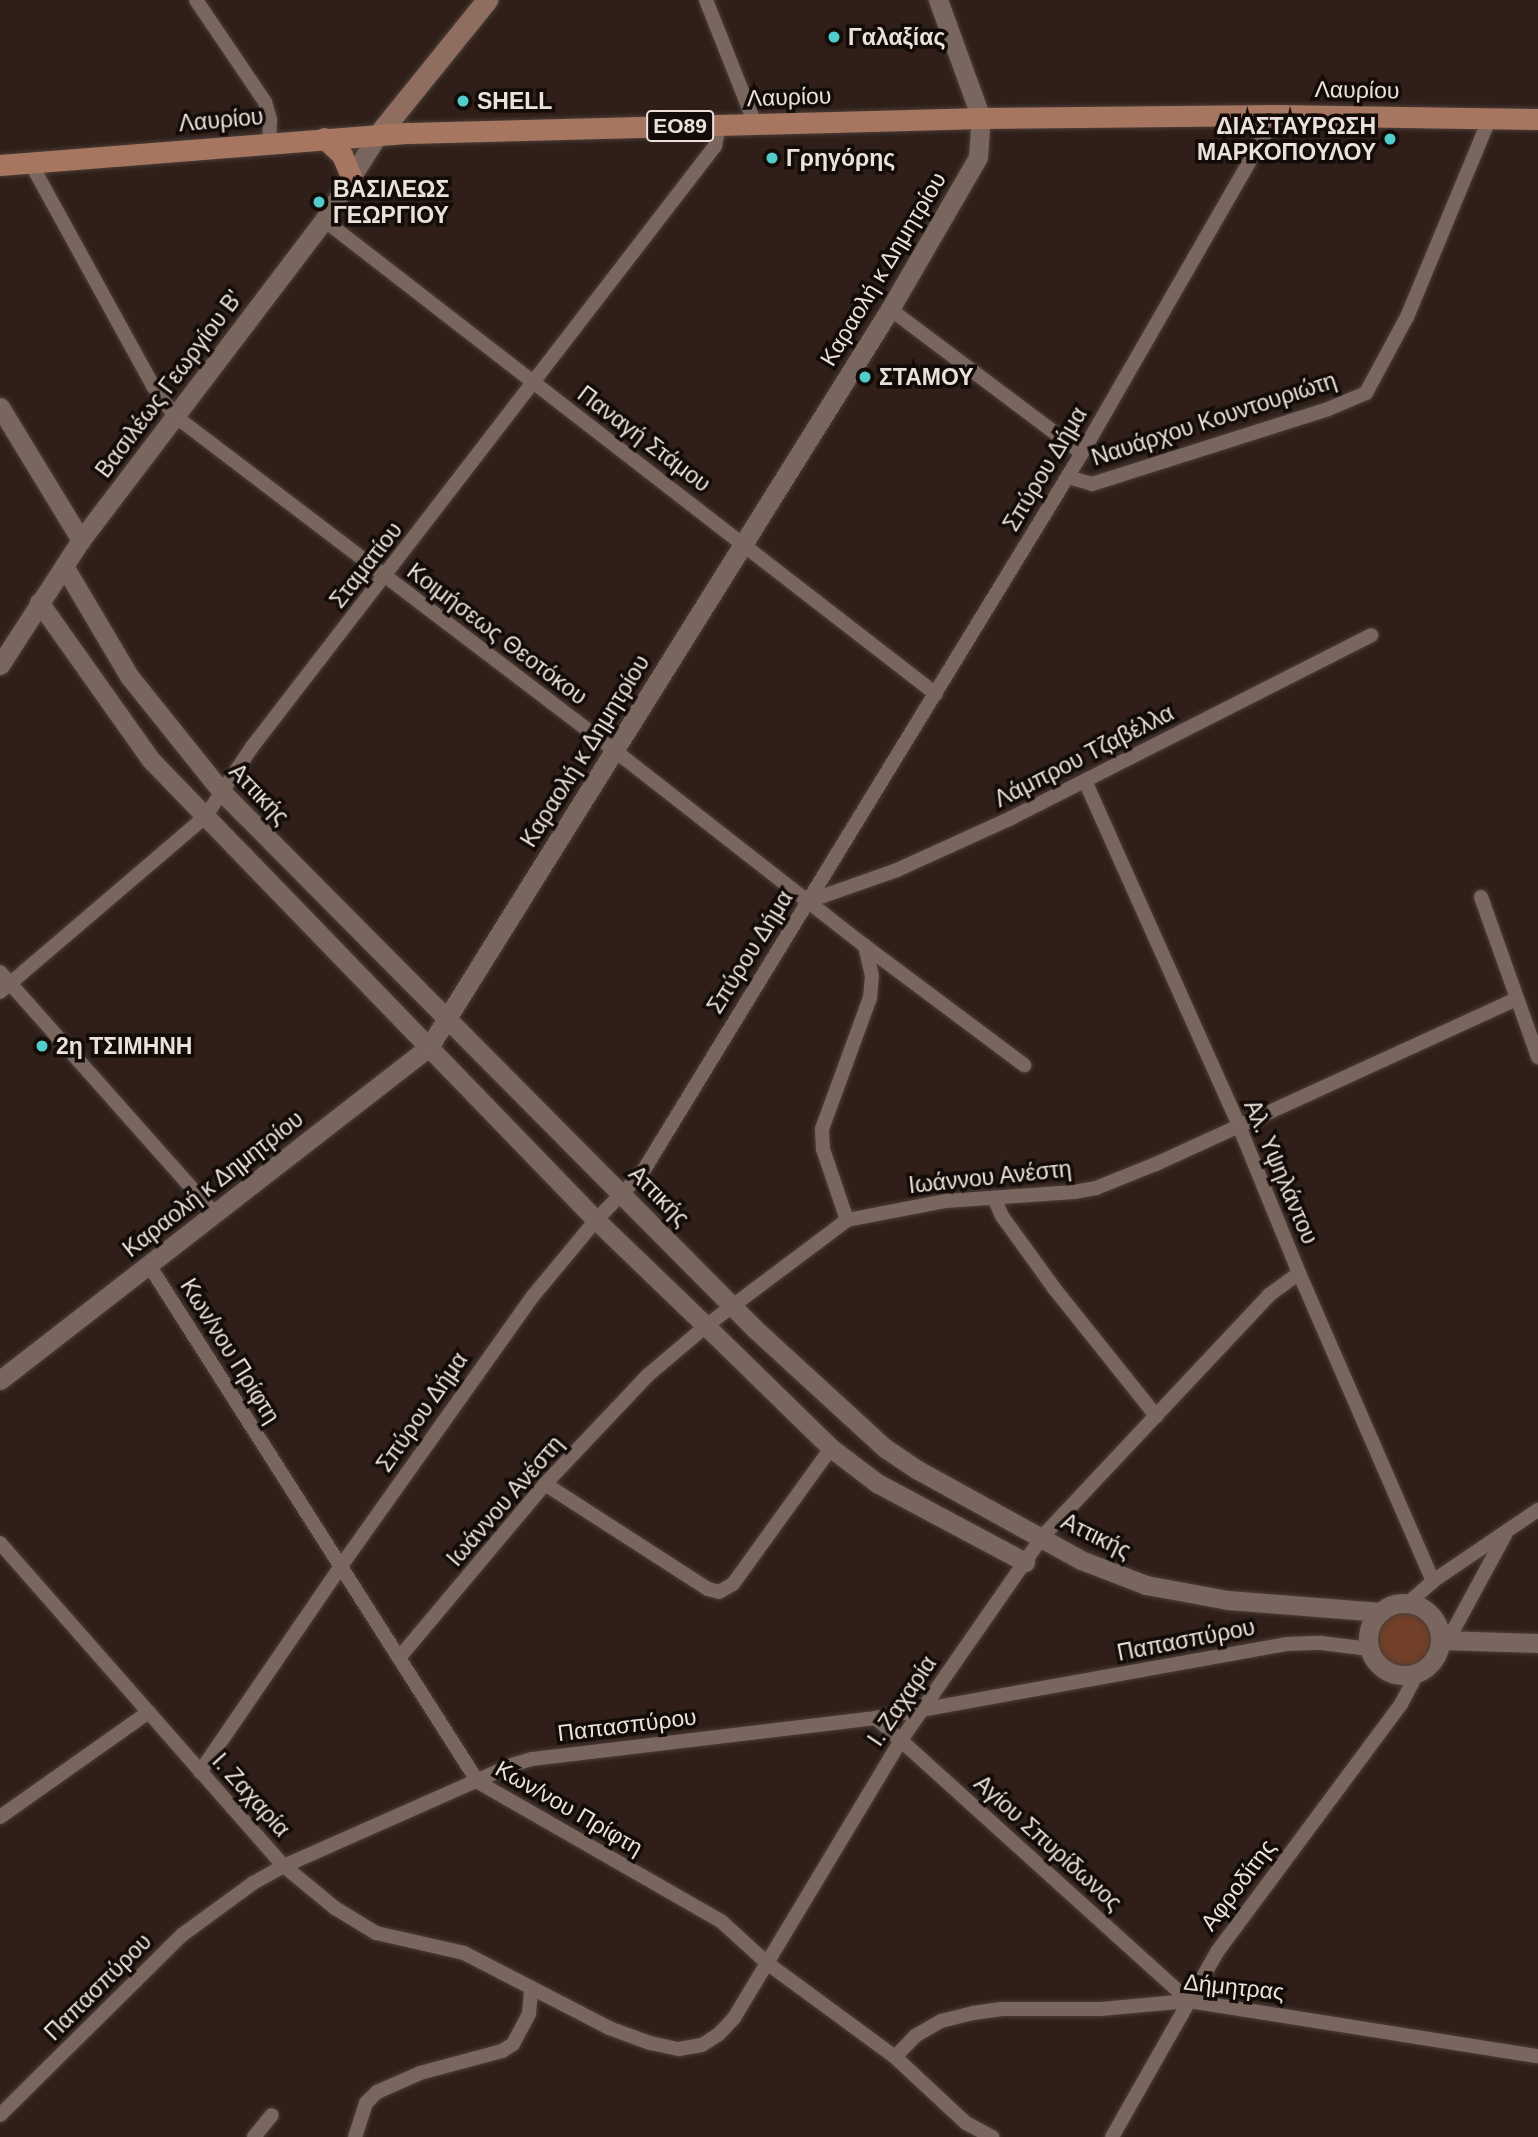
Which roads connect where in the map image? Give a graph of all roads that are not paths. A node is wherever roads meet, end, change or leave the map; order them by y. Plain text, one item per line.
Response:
1 (196, 0) edge
2 (487, 0) edge
3 (706, 0) edge
4 (937, 0) edge
5 (1276, 115) junction
6 (981, 118) junction
7 (1490, 118) junction
8 (1538, 119) edge
9 (755, 124) junction
10 (719, 125) junction
11 (378, 135) junction
12 (324, 138) junction
13 (269, 143) junction
14 (30, 162) junction
15 (0, 165) edge
16 (352, 179) junction
17 (324, 220) junction
18 (890, 309) junction
19 (534, 385) junction
20 (0, 407) edge
21 (175, 416) junction
22 (1082, 453) junction
23 (1068, 477) junction
24 (81, 540) junction
25 (742, 542) junction
26 (64, 566) junction
27 (384, 578) junction
28 (40, 602) junction
29 (1371, 635) dead end
30 (2, 654) edge
31 (936, 694) junction
32 (614, 750) junction
33 (1085, 781) junction
34 (222, 792) junction
35 (205, 817) junction
36 (1481, 897) dead end
37 (809, 901) junction
38 (865, 946) junction
39 (0, 972) edge
40 (5, 988) edge
41 (1517, 999) junction
42 (445, 1018) junction
43 (429, 1047) junction
44 (1538, 1057) edge
45 (1024, 1065) dead end
46 (1239, 1126) junction
47 (623, 1195) junction
48 (994, 1198) junction
49 (215, 1214) junction
50 (596, 1220) junction
51 (847, 1220) junction
52 (149, 1265) junction
53 (1299, 1273) junction
54 (733, 1306) junction
55 (706, 1326) junction
56 (0, 1380) edge
57 (1156, 1416) junction
58 (831, 1448) junction
59 (545, 1484) junction
60 (1538, 1510) edge
61 (1506, 1534) junction
62 (1042, 1537) junction
63 (0, 1544) edge
64 (1025, 1562) junction
65 (341, 1566) junction
66 (1433, 1581) junction
67 (1408, 1603) junction
68 (1381, 1612) junction
69 (1440, 1639) junction
70 (1538, 1643) edge
71 (1370, 1649) junction
72 (399, 1658) junction
73 (1418, 1672) junction
74 (921, 1711) junction
75 (149, 1712) junction
76 (876, 1718) junction
77 (901, 1740) junction
78 (200, 1772) junction
79 (478, 1782) junction
80 (0, 1817) edge
81 (284, 1866) junction
82 (768, 1963) junction
83 (531, 1989) junction
84 (1189, 2001) junction
85 (1538, 2056) edge
86 (895, 2057) junction
87 (272, 2115) dead end
88 (0, 2116) edge
89 (254, 2137) edge
90 (355, 2137) edge
91 (992, 2137) edge
92 (1112, 2137) edge

1 - 13 street
2 - 11 main road
3 - 9 street
4 - 6 street, Καραολή κ Δημητρίου
5 - 6 main road, Λαυρίου / ΕΟ89
5 - 7 main road, Λαυρίου / ΕΟ89
5 - 22 street, Σπύρου Δήμα
6 - 9 main road, Λαυρίου / ΕΟ89
6 - 18 street, Καραολή κ Δημητρίου
7 - 8 main road, Λαυρίου / ΕΟ89
7 - 23 street, Ναυάρχου Κουντουριώτη
9 - 10 main road, Λαυρίου / ΕΟ89
10 - 11 main road, Λαυρίου / ΕΟ89
10 - 19 street, Σταματίου
11 - 12 main road, Λαυρίου / ΕΟ89
11 - 16 street, Βασιλέως Γεωργίου Β'
12 - 13 main road, Λαυρίου / ΕΟ89
12 - 16 main road
13 - 14 main road, Λαυρίου / ΕΟ89
14 - 15 main road, Λαυρίου / ΕΟ89
14 - 21 street, Κοιμήσεως Θεοτόκου
16 - 17 street, Βασιλέως Γεωργίου Β'
17 - 19 street, Παναγή Στάμου
17 - 21 street, Βασιλέως Γεωργίου Β'
18 - 22 street
18 - 25 street, Καραολή κ Δημητρίου
19 - 25 street, Παναγή Στάμου
19 - 27 street, Σταματίου
20 - 24 street
21 - 24 street, Βασιλέως Γεωργίου Β'
21 - 27 street, Κοιμήσεως Θεοτόκου
22 - 23 street, Σπύρου Δήμα
23 - 31 street, Σπύρου Δήμα
24 - 26 street, Βασιλέως Γεωργίου Β'
25 - 31 street, Παναγή Στάμου
25 - 32 street, Καραολή κ Δημητρίου
26 - 28 street, Βασιλέως Γεωργίου Β'
26 - 34 street, Αττικής
27 - 32 street, Κοιμήσεως Θεοτόκου
27 - 34 street, Σταματίου
28 - 30 street, Βασιλέως Γεωργίου Β'
28 - 35 street
29 - 33 street, Λάμπρου Τζαβέλλα
31 - 37 street, Σπύρου Δήμα
32 - 37 street, Κοιμήσεως Θεοτόκου
32 - 42 street, Καραολή κ Δημητρίου
33 - 37 street, Λάμπρου Τζαβέλλα
33 - 46 street, Αλ. Υψηλάντου
34 - 35 street, Σταματίου
34 - 42 street, Αττικής
35 - 40 street, Σταματίου
35 - 43 street
36 - 41 street
37 - 38 street, Κοιμήσεως Θεοτόκου
37 - 47 street, Σπύρου Δήμα
38 - 45 street, Κοιμήσεως Θεοτόκου
38 - 51 street
39 - 40 street
40 - 49 street
41 - 44 street
41 - 46 street, Ιωάννου Ανέστη
42 - 43 street, Καραολή κ Δημητρίου
42 - 47 street, Αττικής
43 - 49 street, Καραολή κ Δημητρίου
43 - 50 street
46 - 48 street, Ιωάννου Ανέστη
46 - 53 street, Αλ. Υψηλάντου
47 - 50 street, Σπύρου Δήμα
47 - 54 street, Αττικής
48 - 51 street, Ιωάννου Ανέστη
48 - 57 street
49 - 52 street, Καραολή κ Δημητρίου
50 - 55 street
50 - 65 street, Σπύρου Δήμα
51 - 54 street, Ιωάννου Ανέστη
52 - 56 street, Καραολή κ Δημητρίου
52 - 65 street, Κων/νου Πρίφτη
53 - 57 street, Ι. Ζαχαρία
53 - 66 street, Αλ. Υψηλάντου
54 - 55 street, Ιωάννου Ανέστη
54 - 62 street, Αττικής
55 - 58 street
55 - 59 street, Ιωάννου Ανέστη
57 - 62 street, Ι. Ζαχαρία
58 - 59 street
58 - 64 street
59 - 72 street, Ιωάννου Ανέστη
60 - 61 street
61 - 66 street
61 - 69 street
62 - 64 street, Ι. Ζαχαρία
62 - 68 street, Αττικής
63 - 75 street, Ι. Ζαχαρία
64 - 74 street, Ι. Ζαχαρία
65 - 72 street, Κων/νου Πρίφτη
65 - 78 street, Σπύρου Δήμα
66 - 67 street
67 - 68 street
67 - 69 street
68 - 71 street
69 - 70 street
69 - 73 street
71 - 73 street
71 - 74 street, Παπασπύρου
72 - 79 street, Κων/νου Πρίφτη
73 - 84 street, Αφροδίτης
74 - 76 street, Παπασπύρου
74 - 77 street, Ι. Ζαχαρία
75 - 78 street, Ι. Ζαχαρία
75 - 80 street
76 - 77 street, Αγίου Σπυρίδωνος
76 - 79 street, Παπασπύρου
77 - 82 street, Ι. Ζαχαρία
77 - 84 street, Αγίου Σπυρίδωνος
78 - 81 street, Ι. Ζαχαρία
79 - 81 street, Παπασπύρου
79 - 82 street, Κων/νου Πρίφτη
81 - 83 street, Ι. Ζαχαρία
81 - 88 street, Παπασπύρου
82 - 83 street, Ι. Ζαχαρία
82 - 86 street, Κων/νου Πρίφτη
83 - 90 street
84 - 85 street, Δήμητρας
84 - 86 street, Δήμητρας
84 - 92 street, Αφροδίτης
86 - 91 street, Κων/νου Πρίφτη
87 - 89 street

